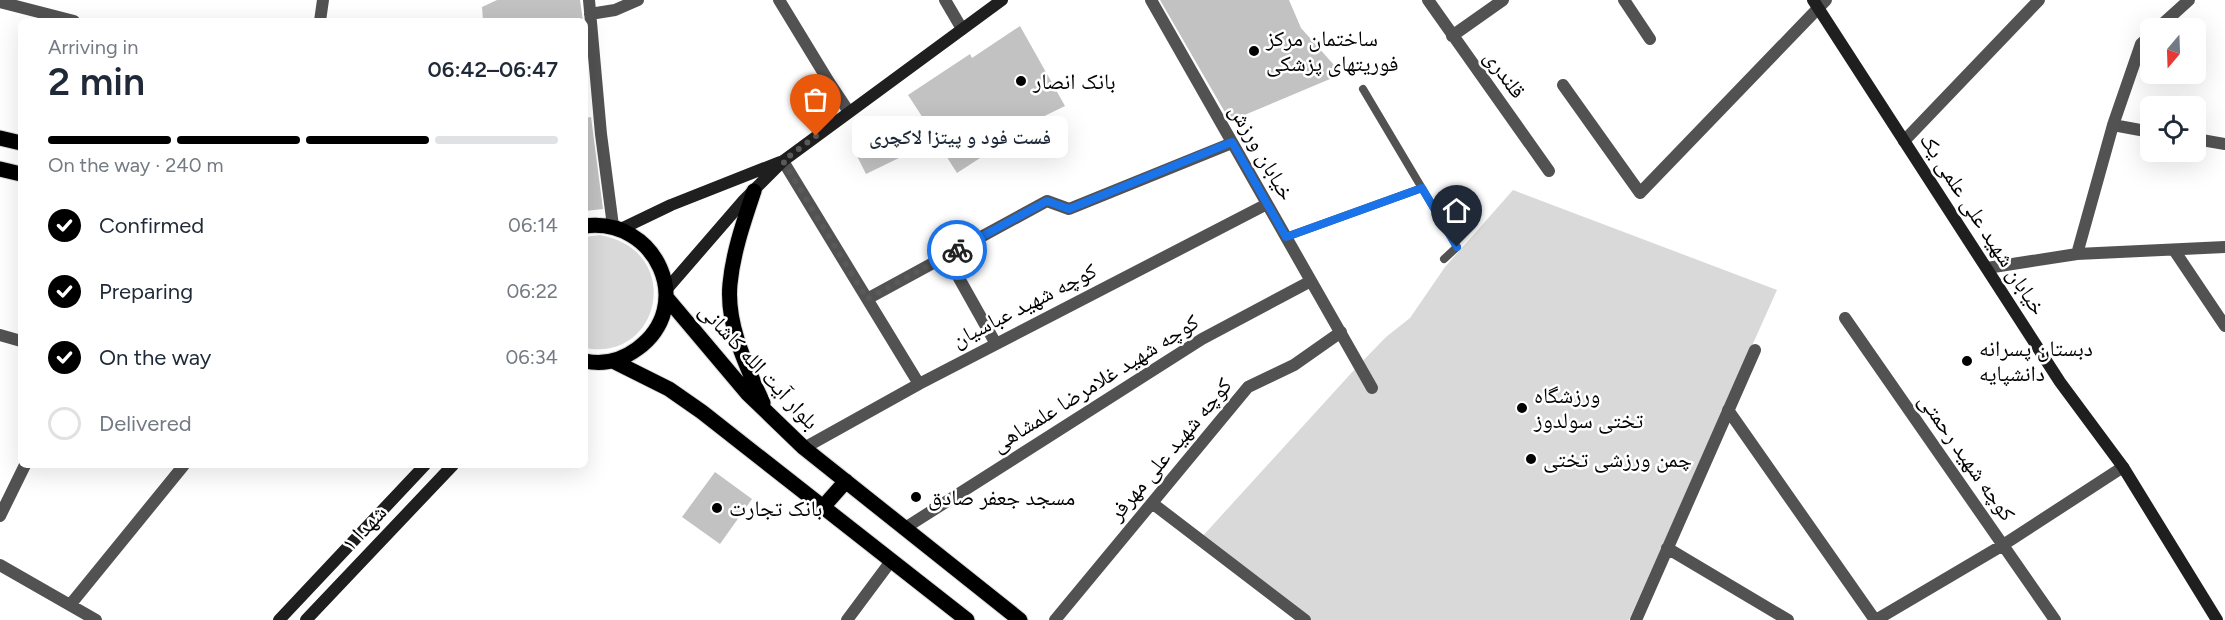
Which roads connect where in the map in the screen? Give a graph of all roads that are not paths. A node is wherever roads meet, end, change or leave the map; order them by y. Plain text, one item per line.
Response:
1 (323, 0) edge
2 (589, 0) edge
3 (638, 0) edge
4 (779, 0) edge
5 (945, 0) edge
6 (1002, 0) edge
7 (1151, 0) edge
8 (1428, 0) edge
9 (1503, 0) edge
10 (1624, 0) edge
11 (2039, 0) edge
12 (2189, 0) edge
13 (0, 2) edge
14 (1819, 2) edge
15 (590, 14) junction
16 (62, 18) edge
17 (320, 18) edge
18 (2169, 18) edge
19 (962, 29) junction
20 (1452, 36) junction
21 (1650, 39) dead end
22 (2140, 47) edge
23 (1563, 85) dead end
24 (1364, 89) dead end
25 (849, 112) junction
26 (2113, 125) junction
27 (2140, 130) edge
28 (0, 138) edge
29 (1904, 141) junction
30 (2206, 141) edge
31 (18, 142) edge
32 (1232, 142) junction
33 (2225, 144) edge
34 (783, 161) junction
35 (0, 169) edge
36 (1549, 171) dead end
37 (18, 173) edge
38 (1422, 188) junction
39 (754, 190) junction
40 (1267, 204) junction
41 (588, 226) edge
42 (617, 228) junction
43 (1286, 237) junction
44 (2225, 247) edge
45 (2174, 250) junction
46 (2077, 254) junction
47 (946, 255) junction
48 (1444, 259) dead end
49 (1987, 268) junction
50 (1311, 281) junction
51 (666, 294) junction
52 (867, 299) junction
53 (1845, 318) dead end
54 (2225, 326) edge
55 (1341, 332) junction
56 (0, 335) edge
57 (18, 340) edge
58 (996, 344) junction
59 (1755, 350) dead end
60 (588, 361) edge
61 (613, 361) junction
62 (919, 384) junction
63 (1372, 388) dead end
64 (1728, 410) junction
65 (766, 412) junction
66 (804, 448) junction
67 (2123, 466) junction
68 (24, 468) edge
69 (182, 468) edge
70 (422, 468) edge
71 (450, 468) edge
72 (846, 481) junction
73 (1152, 502) junction
74 (823, 507) junction
75 (0, 516) edge
76 (905, 528) junction
77 (2003, 545) junction
78 (1667, 548) junction
79 (891, 561) junction
80 (0, 565) edge
81 (70, 605) junction
82 (2050, 618) edge
83 (96, 620) edge
84 (279, 620) edge
85 (306, 620) edge
86 (847, 620) edge
87 (966, 620) edge
88 (1020, 620) edge
89 (1055, 620) edge
90 (1305, 620) edge
91 (1636, 620) edge
92 (1788, 620) edge
93 (1876, 620) edge
94 (2217, 620) edge

1 - 17 street
2 - 15 street
3 - 15 street
4 - 25 street
5 - 19 street
6 - 19 main road
7 - 32 street, خیابان ورزش
8 - 20 street, قلندری
9 - 20 street
10 - 21 street
11 - 29 street
12 - 18 street
13 - 16 street
14 - 23 street
14 - 29 main road, خیابان شهید علی علمی یک
15 - 42 street
19 - 25 main road
20 - 36 street, قلندری
22 - 26 street
24 - 38 lane
25 - 34 main road
26 - 27 street
26 - 46 street
28 - 31 main road
29 - 49 main road, خیابان شهید علی علمی یک
30 - 33 street
32 - 40 street, خیابان ورزش
32 - 47 street
34 - 39 main road
34 - 42 main road
34 - 52 street
35 - 37 main road
38 - 43 lane
38 - 48 lane
39 - 51 main road
39 - 65 main road
40 - 43 street, خیابان ورزش
40 - 58 street, کوچه شهید عباسیان
41 - 42 main road
42 - 51 main road
43 - 50 street, خیابان ورزش
44 - 45 street
45 - 46 street
45 - 54 street
46 - 49 street
47 - 52 street
47 - 58 street
49 - 67 main road, خیابان شهید علی علمی یک
50 - 55 street, خیابان ورزش
50 - 76 street, کوچه شهید غلامرضا علمشاهی
51 - 61 main road
51 - 65 main road, بلوار آیت الله کاشانی
52 - 62 street
53 - 77 street, کوچه شهید رحمتی
55 - 63 street, خیابان ورزش
55 - 73 street, کوچه شهید علی مهرفر
56 - 57 street
58 - 62 street, کوچه شهید عباسیان
59 - 64 street
60 - 61 main road
61 - 74 main road
62 - 66 street, کوچه شهید عباسیان
64 - 78 street
64 - 93 street
65 - 66 main road, بلوار آیت الله کاشانی
66 - 72 main road, بلوار آیت الله کاشانی
67 - 77 street
67 - 94 main road, خیابان شهید علی علمی یک
68 - 75 street
69 - 81 street
70 - 84 main road, شهدا ۱
71 - 85 main road, شهدا ۱
72 - 74 main road
72 - 76 main road, بلوار آیت الله کاشانی
73 - 89 street, کوچه شهید علی مهرفر
73 - 90 street
74 - 79 main road
76 - 88 main road, بلوار آیت الله کاشانی
77 - 82 street, کوچه شهید رحمتی
77 - 93 street
78 - 91 street
78 - 92 street
79 - 86 street
79 - 87 main road
80 - 81 street
81 - 83 street

